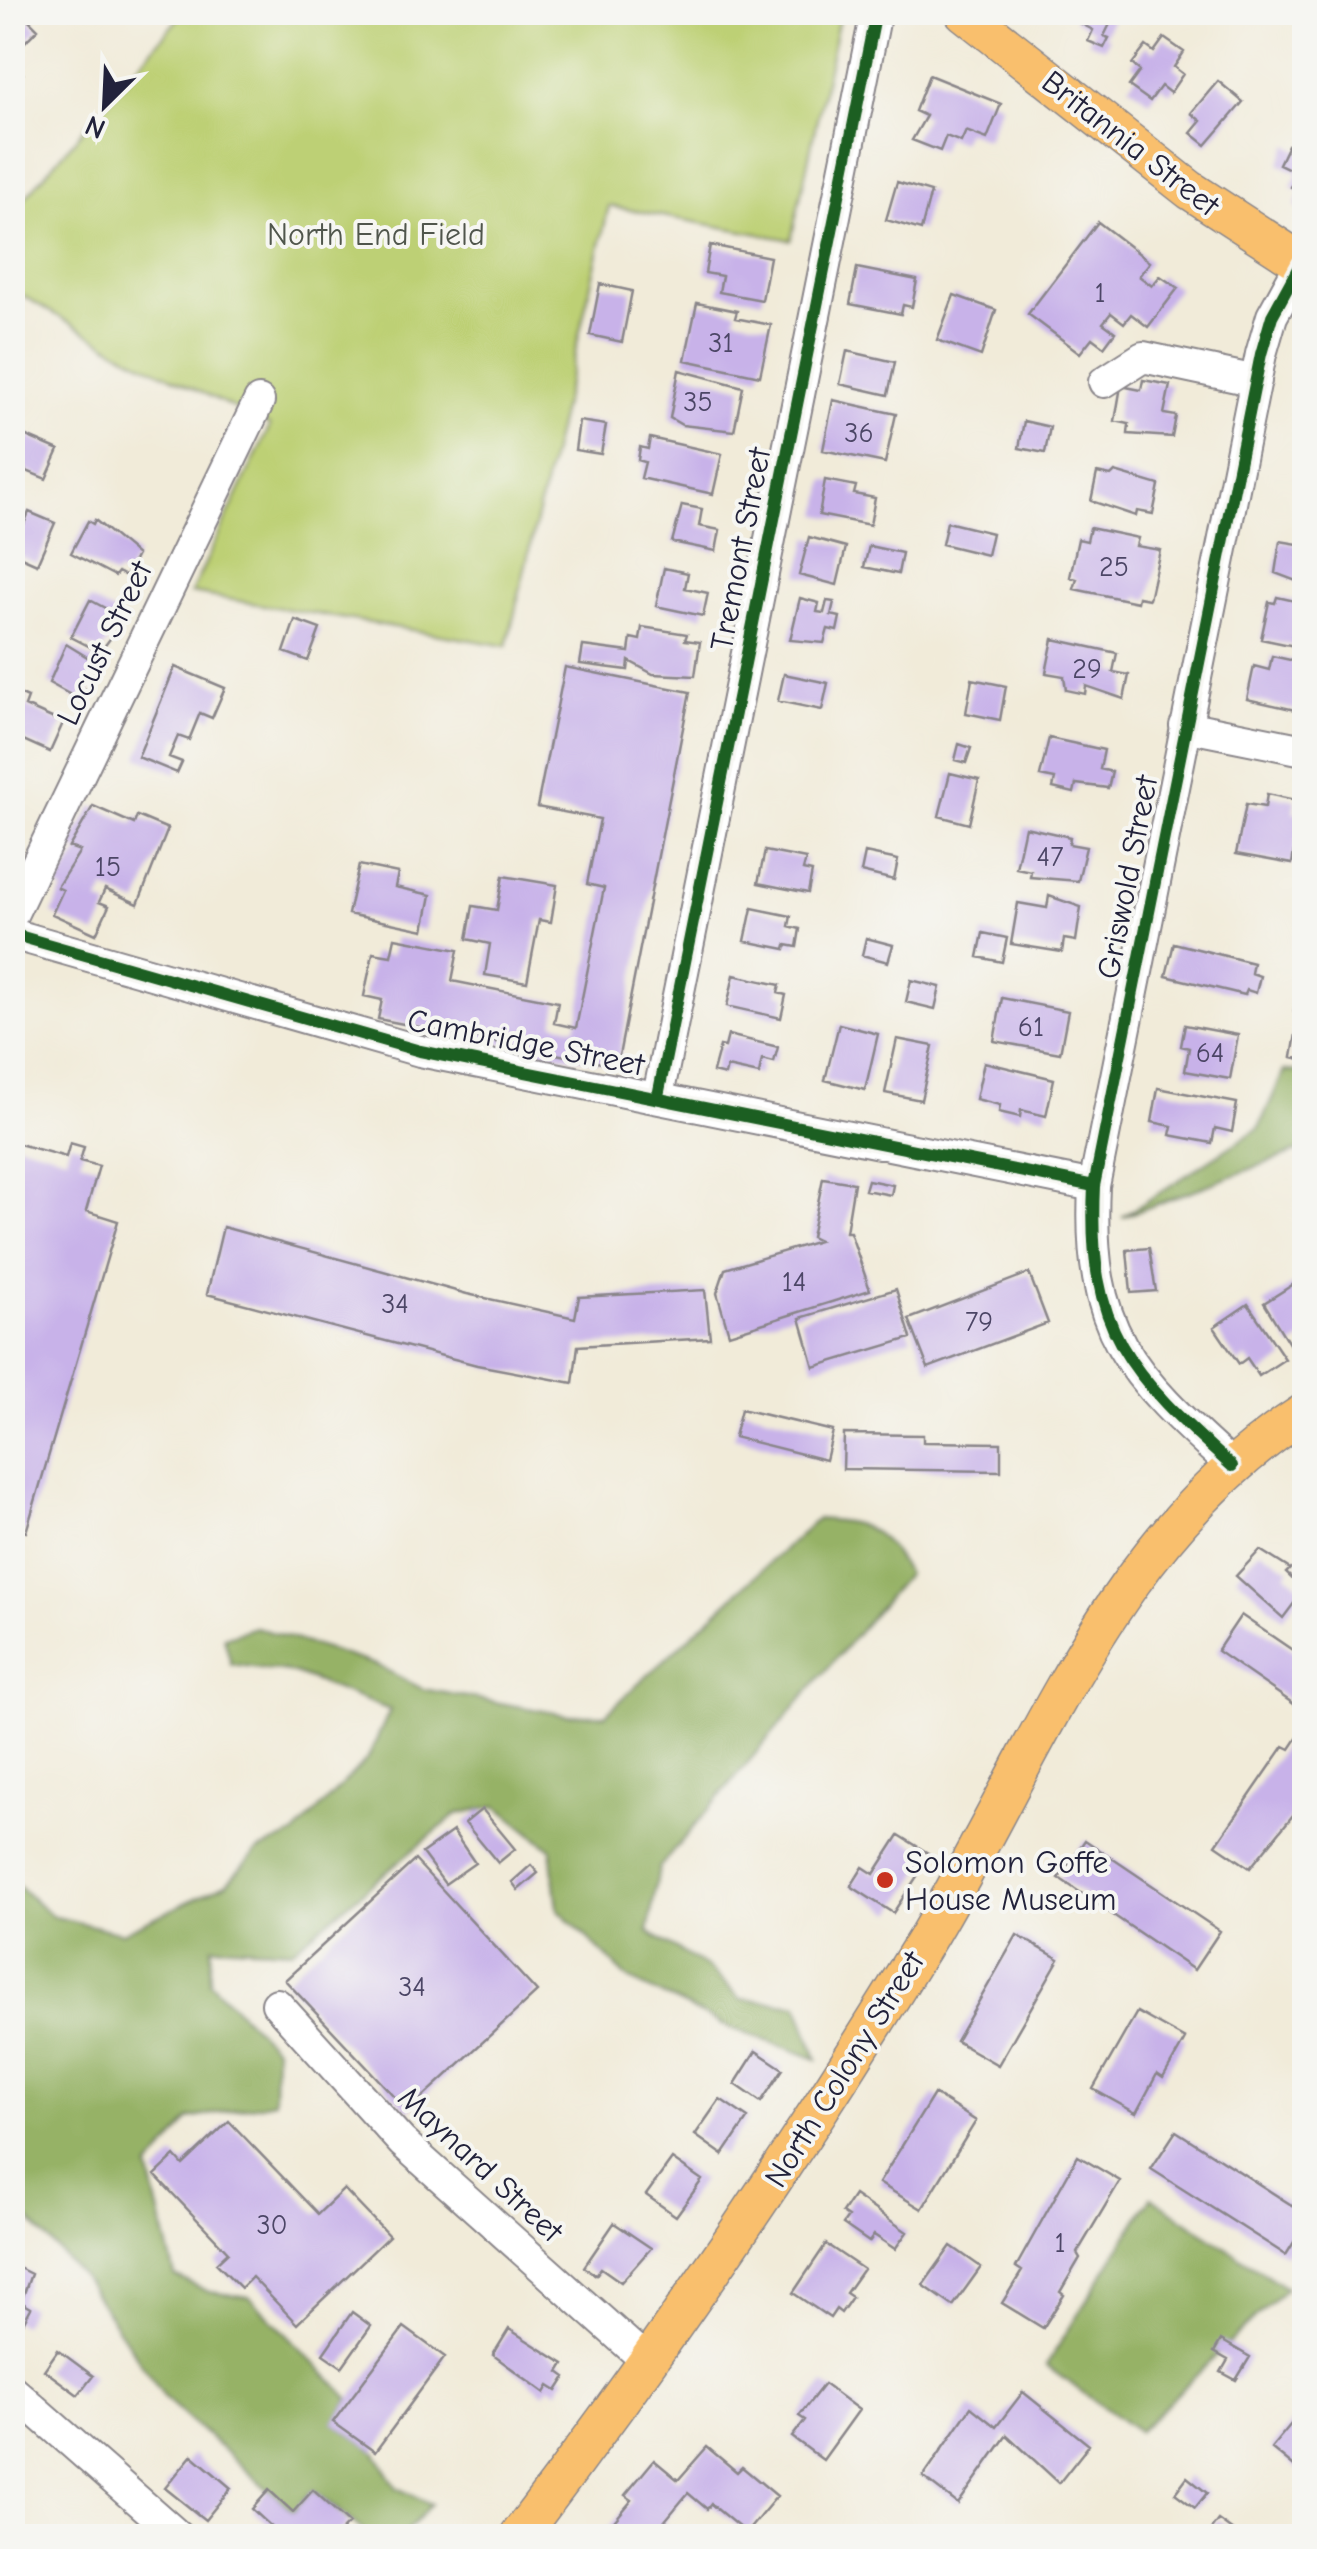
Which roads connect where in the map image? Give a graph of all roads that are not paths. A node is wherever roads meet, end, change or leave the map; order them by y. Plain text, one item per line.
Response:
1 (876, 12) edge
2 (964, 12) edge
3 (1303, 264) edge
4 (1256, 381) junction
5 (1104, 382) dead end
6 (259, 401) dead end
7 (1186, 726) junction
8 (1304, 750) edge
9 (12, 915) edge
10 (12, 934) edge
11 (658, 1096) junction
12 (1094, 1186) junction
13 (1304, 1412) edge
14 (1232, 1466) junction
15 (277, 2004) dead end
16 (649, 2363) junction
17 (12, 2390) edge
18 (178, 2536) edge
19 (519, 2536) edge

1 - 11 street, Tremont Street
2 - 3 main road, Britannia Street
3 - 4 street, Griswold Street
4 - 5 street
4 - 7 street, Griswold Street
6 - 9 street, Locust Street
7 - 8 street
7 - 12 street, Griswold Street
10 - 11 street, Cambridge Street
11 - 12 street, Cambridge Street
12 - 14 street, Griswold Street
13 - 14 main road, North Colony Street
14 - 16 main road, North Colony Street
15 - 16 street, Maynard Street
16 - 19 main road, North Colony Street
17 - 18 street

